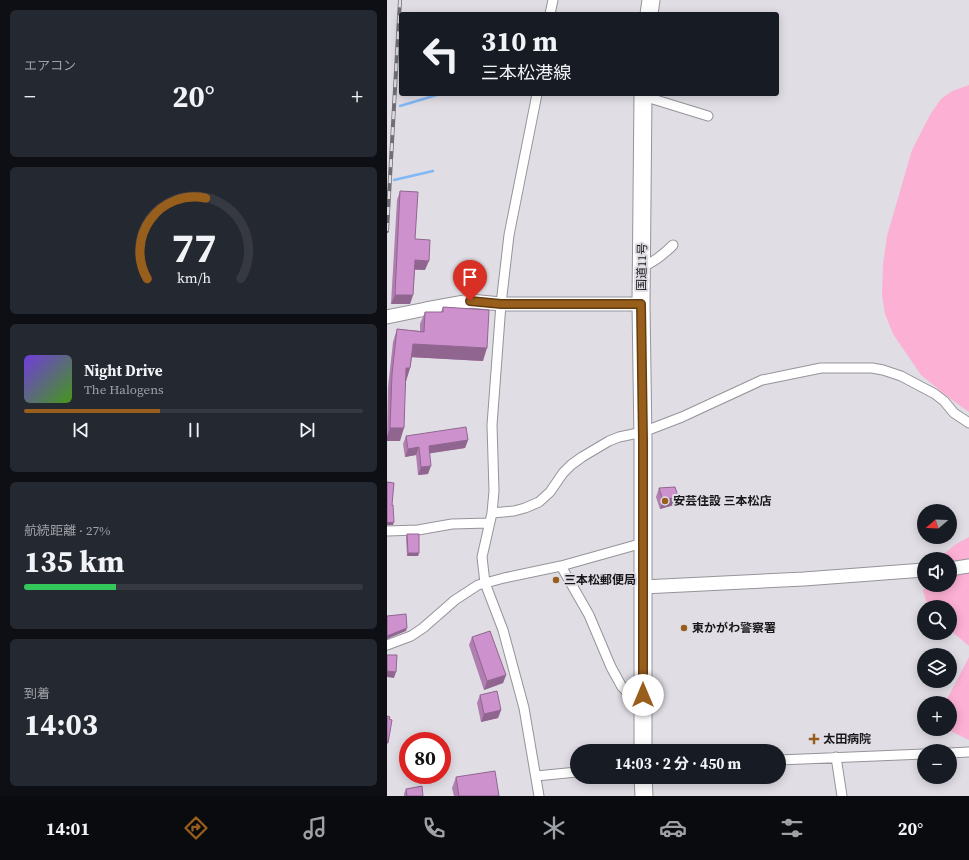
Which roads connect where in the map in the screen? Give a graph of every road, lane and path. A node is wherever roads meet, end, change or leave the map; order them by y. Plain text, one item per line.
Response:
1 (553, 0) edge
2 (651, 0) edge
3 (551, 12) edge
4 (649, 12) edge
5 (537, 96) edge
6 (643, 96) edge
7 (646, 96) edge
8 (709, 116) dead end
9 (673, 245) dead end
10 (642, 267) junction
11 (501, 304) junction
12 (641, 304) junction
13 (387, 317) edge
14 (969, 423) edge
15 (643, 432) junction
16 (491, 513) junction
17 (489, 524) junction
18 (387, 531) edge
19 (643, 543) junction
20 (561, 566) junction
21 (969, 566) edge
22 (957, 568) edge
23 (917, 571) edge
24 (485, 583) junction
25 (643, 587) junction
26 (387, 645) edge
27 (643, 710) junction
28 (643, 744) edge
29 (969, 752) edge
30 (957, 753) edge
31 (917, 754) edge
32 (836, 757) junction
33 (786, 760) edge
34 (570, 773) edge
35 (536, 776) junction
36 (643, 784) edge
37 (539, 796) edge
38 (644, 796) edge
39 (842, 796) edge

1 - 3 street
2 - 4 highway
5 - 11 street
6 - 10 highway, 国道11号
7 - 8 street
9 - 10 street
10 - 12 highway, 国道11号
11 - 12 street
11 - 13 street
11 - 16 street
12 - 15 highway, 国道11号
14 - 15 street
15 - 16 street
15 - 19 highway, 国道11号
16 - 17 street
17 - 18 street
17 - 24 street
19 - 20 street
19 - 25 highway, 国道11号
20 - 24 street
20 - 27 street
21 - 22 street
23 - 25 street
24 - 26 street
24 - 35 street
25 - 27 highway, 国道11号
27 - 28 highway, 国道11号
29 - 30 street
31 - 32 street
32 - 33 street
32 - 39 street
34 - 35 street
35 - 37 street
36 - 38 highway

